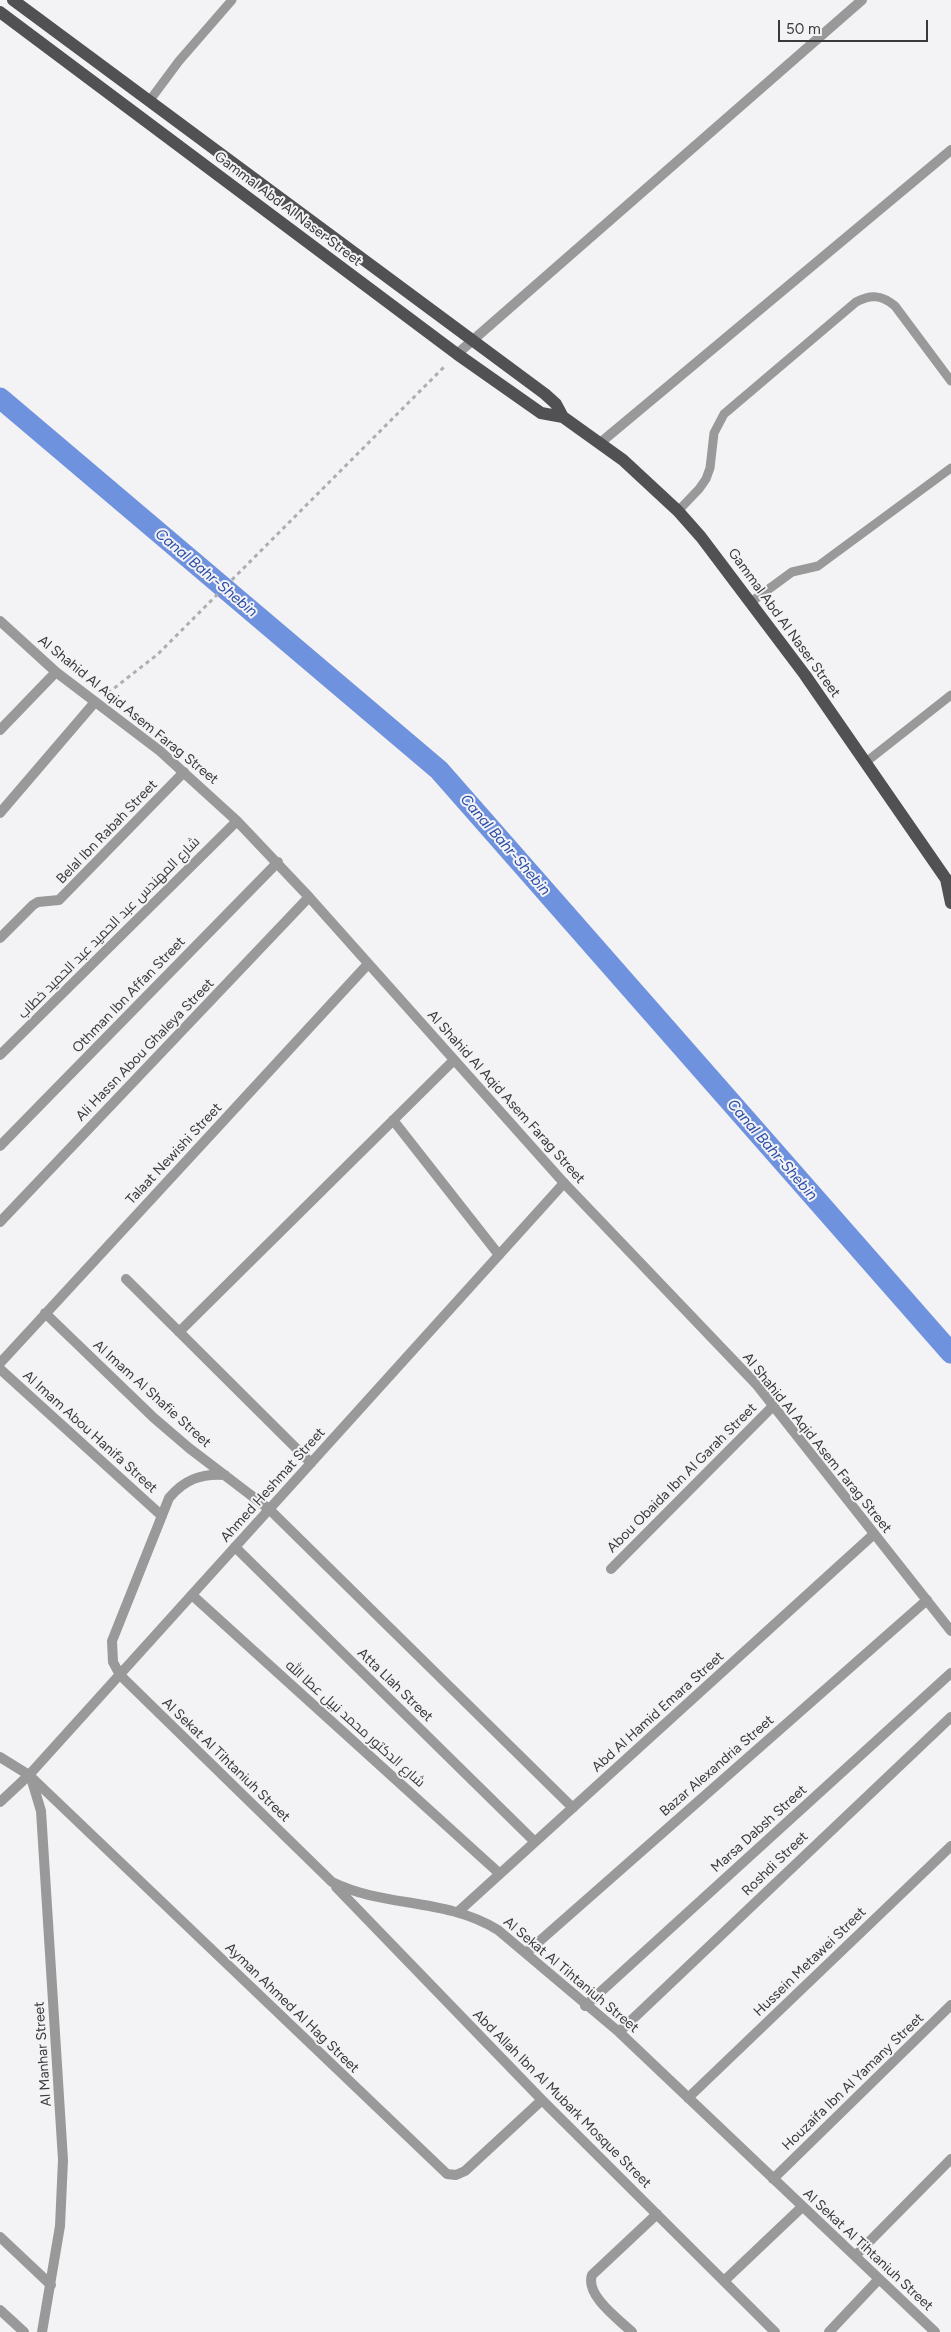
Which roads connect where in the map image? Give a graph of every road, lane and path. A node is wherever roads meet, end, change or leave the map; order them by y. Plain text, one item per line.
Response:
1 (13, 0) edge
2 (232, 0) edge
3 (862, 0) edge
4 (0, 12) edge
5 (150, 100) junction
6 (951, 150) edge
7 (471, 341) junction
8 (457, 354) junction
9 (951, 381) edge
10 (563, 417) junction
11 (600, 443) junction
12 (951, 468) edge
13 (678, 511) junction
14 (751, 602) junction
15 (0, 621) edge
16 (56, 672) junction
17 (951, 694) edge
18 (95, 702) junction
19 (0, 730) edge
20 (866, 762) junction
21 (184, 772) junction
22 (0, 813) edge
23 (237, 821) junction
24 (278, 862) junction
25 (948, 881) edge
26 (309, 897) junction
27 (951, 903) edge
28 (0, 938) edge
29 (368, 964) junction
30 (0, 1056) edge
31 (454, 1060) junction
32 (393, 1120) junction
33 (0, 1146) edge
34 (564, 1183) junction
35 (0, 1222) edge
36 (498, 1255) junction
37 (126, 1279) dead end
38 (45, 1313) junction
39 (179, 1332) junction
40 (0, 1362) edge
41 (0, 1369) edge
42 (773, 1406) junction
43 (311, 1463) junction
44 (225, 1475) junction
45 (269, 1509) junction
46 (162, 1516) junction
47 (874, 1534) junction
48 (235, 1547) junction
49 (611, 1569) dead end
50 (192, 1595) junction
51 (927, 1600) junction
52 (951, 1631) edge
53 (951, 1673) edge
54 (120, 1675) junction
55 (951, 1717) edge
56 (0, 1757) edge
57 (29, 1776) junction
58 (0, 1802) edge
59 (573, 1808) junction
60 (535, 1842) junction
61 (951, 1846) edge
62 (500, 1874) junction
63 (332, 1882) junction
64 (459, 1911) junction
65 (526, 1953) junction
66 (951, 2005) edge
67 (585, 2006) junction
68 (619, 2032) junction
69 (688, 2098) junction
70 (542, 2100) junction
71 (951, 2159) edge
72 (773, 2179) junction
73 (802, 2206) junction
74 (657, 2214) junction
75 (0, 2237) edge
76 (855, 2256) junction
77 (879, 2279) junction
78 (724, 2281) junction
79 (51, 2285) junction
80 (0, 2310) edge
81 (24, 2332) edge
82 (42, 2332) edge
83 (632, 2332) edge
84 (775, 2332) edge
85 (829, 2332) edge
86 (935, 2332) edge

1 - 5 main road, Gammal Abd Al Naser Street
2 - 5 lane
3 - 7 street
4 - 8 main road, Gammal Abd Al Naser Street
5 - 7 main road, Gammal Abd Al Naser Street
6 - 11 street
7 - 8 street
7 - 10 main road, Gammal Abd Al Naser Street
8 - 10 main road, Gammal Abd Al Naser Street
8 - 18 path
9 - 13 lane
10 - 11 main road, Gammal Abd Al Naser Street
11 - 13 main road, Gammal Abd Al Naser Street
12 - 14 lane
13 - 14 main road, Gammal Abd Al Naser Street
14 - 20 main road, Gammal Abd Al Naser Street
15 - 16 street, Al Shahid Al Aqid Asem Farag Street
16 - 18 street, Al Shahid Al Aqid Asem Farag Street
16 - 19 street
17 - 20 lane
18 - 21 street, Al Shahid Al Aqid Asem Farag Street
18 - 22 street
20 - 25 main road, Gammal Abd Al Naser Street
21 - 23 street, Al Shahid Al Aqid Asem Farag Street
21 - 28 street, Belal Ibn Rabah Street
23 - 24 street, Al Shahid Al Aqid Asem Farag Street
23 - 30 street, شارع المهندس عبد الحميد عبد الحميد خطاب
24 - 26 street, Al Shahid Al Aqid Asem Farag Street
24 - 33 street, Othman Ibn Affan Street
25 - 27 main road, Gammal Abd Al Naser Street
26 - 29 street, Al Shahid Al Aqid Asem Farag Street
26 - 35 street, Ali Hassn Abou Ghaleya Street
29 - 31 street, Al Shahid Al Aqid Asem Farag Street
29 - 38 street, Talaat Newishi Street
31 - 32 street
31 - 34 street, Al Shahid Al Aqid Asem Farag Street
32 - 36 street
32 - 39 street
34 - 36 street, Ahmed Heshmat Street
34 - 42 street, Al Shahid Al Aqid Asem Farag Street
36 - 43 street, Ahmed Heshmat Street
37 - 39 street
38 - 40 street, Talaat Newishi Street
38 - 44 street, Al Imam Al Shafie Street
39 - 43 street
41 - 46 street, Al Imam Abou Hanifa Street
42 - 47 street, Al Shahid Al Aqid Asem Farag Street
42 - 49 street, Abou Obaida Ibn Al Garah Street
43 - 45 street, Ahmed Heshmat Street
44 - 45 street, Al Imam Al Shafie Street
44 - 46 street, Al Sekat Al Tihtaniuh Street
45 - 48 street, Ahmed Heshmat Street
45 - 59 street, Al Imam Al Shafie Street
46 - 54 street, Al Sekat Al Tihtaniuh Street
47 - 51 street, Al Shahid Al Aqid Asem Farag Street
47 - 59 street, Abd Al Hamid Emara Street
48 - 50 street, Ahmed Heshmat Street
48 - 60 street, Atta Llah Street
50 - 54 street, Ahmed Heshmat Street
50 - 62 street, شارع الدكتور محمد نبيل عطا الله
51 - 52 street, Al Shahid Al Aqid Asem Farag Street
51 - 65 street, Bazar Alexandria Street
53 - 67 street, Marsa Dabsh Street
54 - 57 street, Ahmed Heshmat Street
54 - 63 street, Al Sekat Al Tihtaniuh Street
55 - 68 street, Roshdi Street
56 - 57 street
57 - 58 street, Ahmed Heshmat Street
57 - 70 street, Ayman Ahmed Al Hag Street
57 - 79 street, Al Manhar Street
59 - 60 street, Abd Al Hamid Emara Street
60 - 62 street, Abd Al Hamid Emara Street
61 - 69 street, Hussein Metawei Street
62 - 64 street, Abd Al Hamid Emara Street
63 - 64 street, Al Sekat Al Tihtaniuh Street
63 - 70 street, Abd Allah Ibn Al Mubark Mosque Street
64 - 65 street, Al Sekat Al Tihtaniuh Street
65 - 67 street, Al Sekat Al Tihtaniuh Street
66 - 72 street, Houzaifa Ibn Al Yamany Street
67 - 68 street, Al Sekat Al Tihtaniuh Street
68 - 69 street, Al Sekat Al Tihtaniuh Street
69 - 72 street, Al Sekat Al Tihtaniuh Street
70 - 74 street, Abd Allah Ibn Al Mubark Mosque Street
71 - 76 street
72 - 73 street, Al Sekat Al Tihtaniuh Street
73 - 76 street, Al Sekat Al Tihtaniuh Street
73 - 78 street
74 - 78 street, Abd Allah Ibn Al Mubark Mosque Street
74 - 83 street
75 - 79 street
76 - 77 street, Al Sekat Al Tihtaniuh Street
77 - 85 street
77 - 86 street, Al Sekat Al Tihtaniuh Street
78 - 84 street, Abd Allah Ibn Al Mubark Mosque Street
79 - 82 street, Al Manhar Street
80 - 81 street

